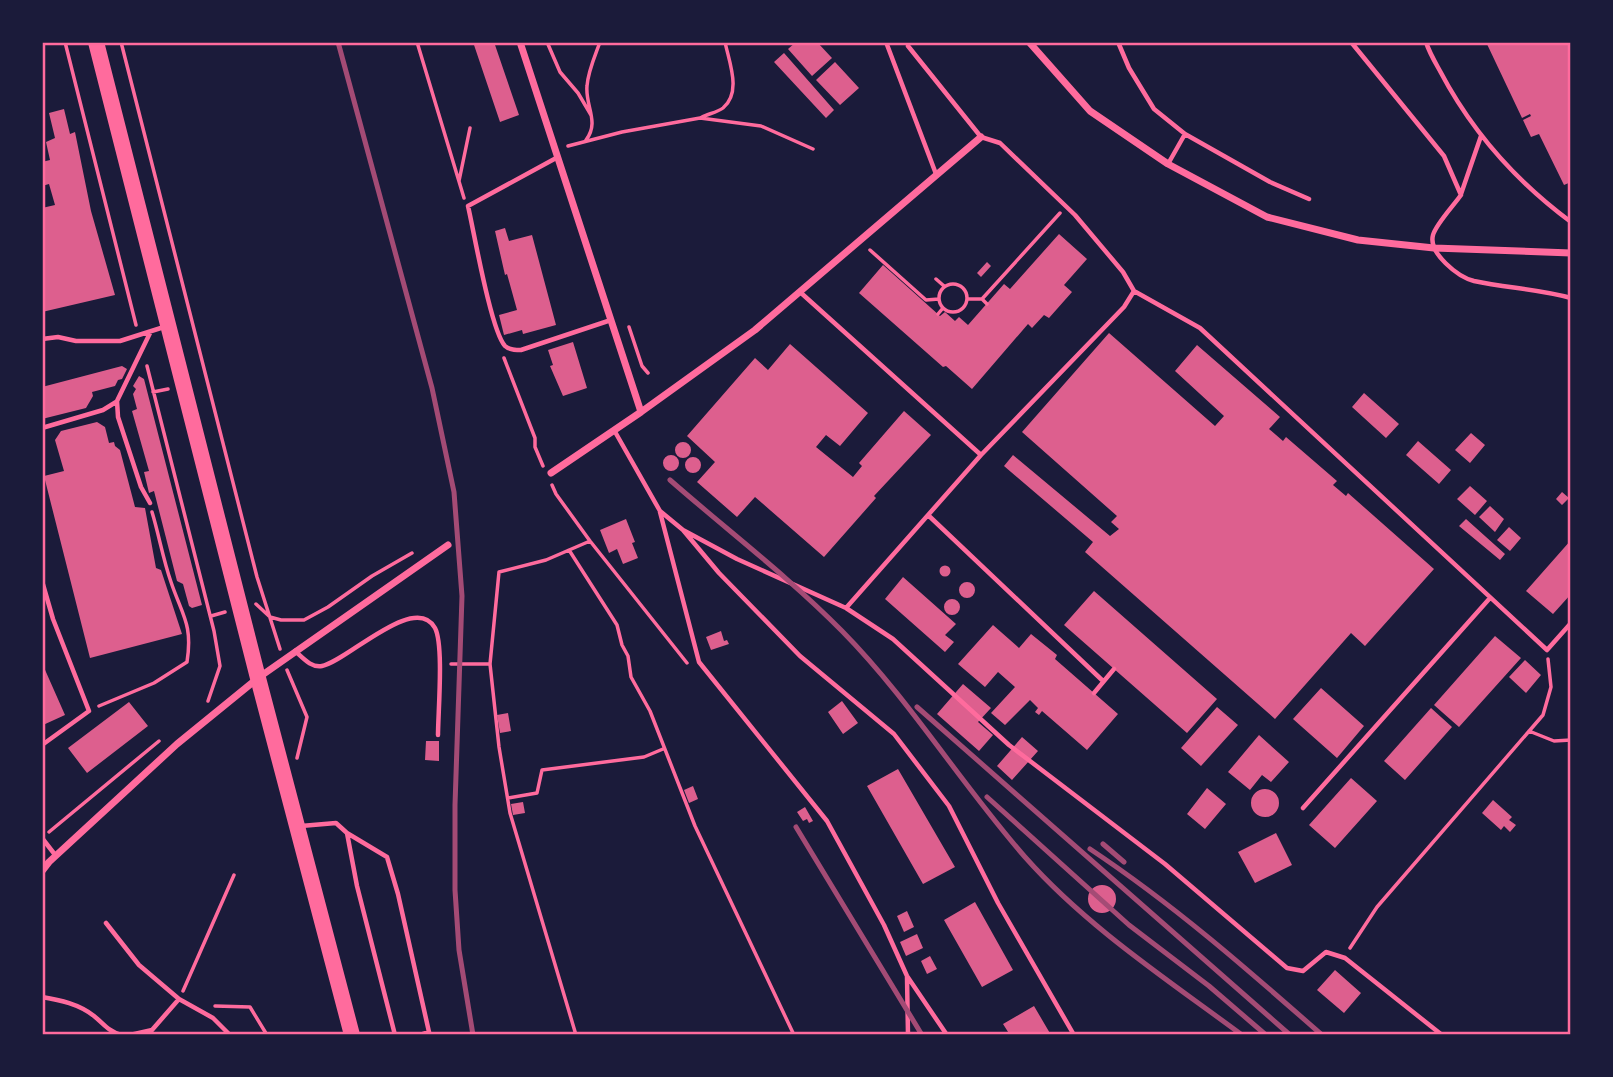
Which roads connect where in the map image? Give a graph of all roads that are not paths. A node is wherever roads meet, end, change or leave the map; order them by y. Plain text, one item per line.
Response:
1 (96, 42) edge
2 (520, 42) edge
3 (886, 42) edge
4 (1029, 42) edge
5 (1118, 42) edge
6 (1351, 42) edge
7 (1426, 42) edge
8 (908, 46) dead end
9 (1185, 134) junction
10 (1481, 136) junction
11 (981, 137) junction
12 (557, 153) junction
13 (1168, 164) junction
14 (937, 175) junction
15 (1461, 195) junction
16 (1309, 199) dead end
17 (1571, 222) edge
18 (1434, 248) junction
19 (1571, 253) edge
20 (1134, 291) junction
21 (800, 292) junction
22 (1571, 298) edge
23 (612, 320) junction
24 (169, 325) junction
25 (151, 331) junction
26 (42, 339) edge
27 (117, 401) junction
28 (641, 412) junction
29 (42, 428) edge
30 (614, 430) junction
31 (981, 455) junction
32 (548, 472) road end
33 (150, 503) road end
34 (660, 511) junction
35 (928, 515) junction
36 (683, 530) junction
37 (448, 544) dead end
38 (42, 582) edge
39 (1490, 598) junction
40 (846, 608) junction
41 (1571, 623) edge
42 (295, 651) junction
43 (1114, 669) dead end
44 (258, 678) junction
45 (1103, 681) junction
46 (1094, 693) dead end
47 (438, 735) dead end
48 (42, 745) edge
49 (1303, 808) dead end
50 (297, 827) junction
51 (347, 833) junction
52 (42, 838) edge
53 (56, 856) junction
54 (42, 872) edge
55 (106, 923) dead end
56 (907, 976) junction
57 (42, 997) edge
58 (179, 999) junction
59 (121, 1035) edge
60 (130, 1035) edge
61 (230, 1035) edge
62 (352, 1035) edge
63 (395, 1035) edge
64 (420, 1035) edge
65 (908, 1035) edge
66 (947, 1035) edge
67 (1074, 1035) edge
68 (1442, 1035) edge

1 - 24 main road
2 - 12 street
3 - 14 lane
4 - 13 street
5 - 9 lane
6 - 15 lane
7 - 10 lane
8 - 11 lane
9 - 13 lane
9 - 16 lane
10 - 15 lane
10 - 17 lane
11 - 14 street
11 - 20 lane
12 - 23 street
12 - 23 lane
13 - 18 street
14 - 21 street
15 - 18 lane
18 - 19 street
18 - 22 lane
20 - 31 lane
20 - 39 lane
21 - 28 street
21 - 31 lane
23 - 28 street
24 - 25 lane
24 - 44 main road
25 - 26 lane
25 - 27 lane
27 - 29 lane
27 - 33 lane
28 - 30 street
30 - 32 street
30 - 34 lane
31 - 35 lane
34 - 36 lane
34 - 56 lane
35 - 40 lane
35 - 45 lane
36 - 40 lane
36 - 67 lane
37 - 42 street
38 - 48 lane
39 - 41 lane
39 - 49 lane
40 - 68 lane
42 - 44 street
42 - 47 lane
43 - 45 lane
44 - 50 main road
44 - 53 street
45 - 46 lane
50 - 51 lane
50 - 62 main road
51 - 63 lane
51 - 64 lane
52 - 53 lane
53 - 54 street
55 - 58 lane
56 - 65 lane
56 - 66 lane
57 - 59 lane
58 - 60 lane
58 - 61 lane

